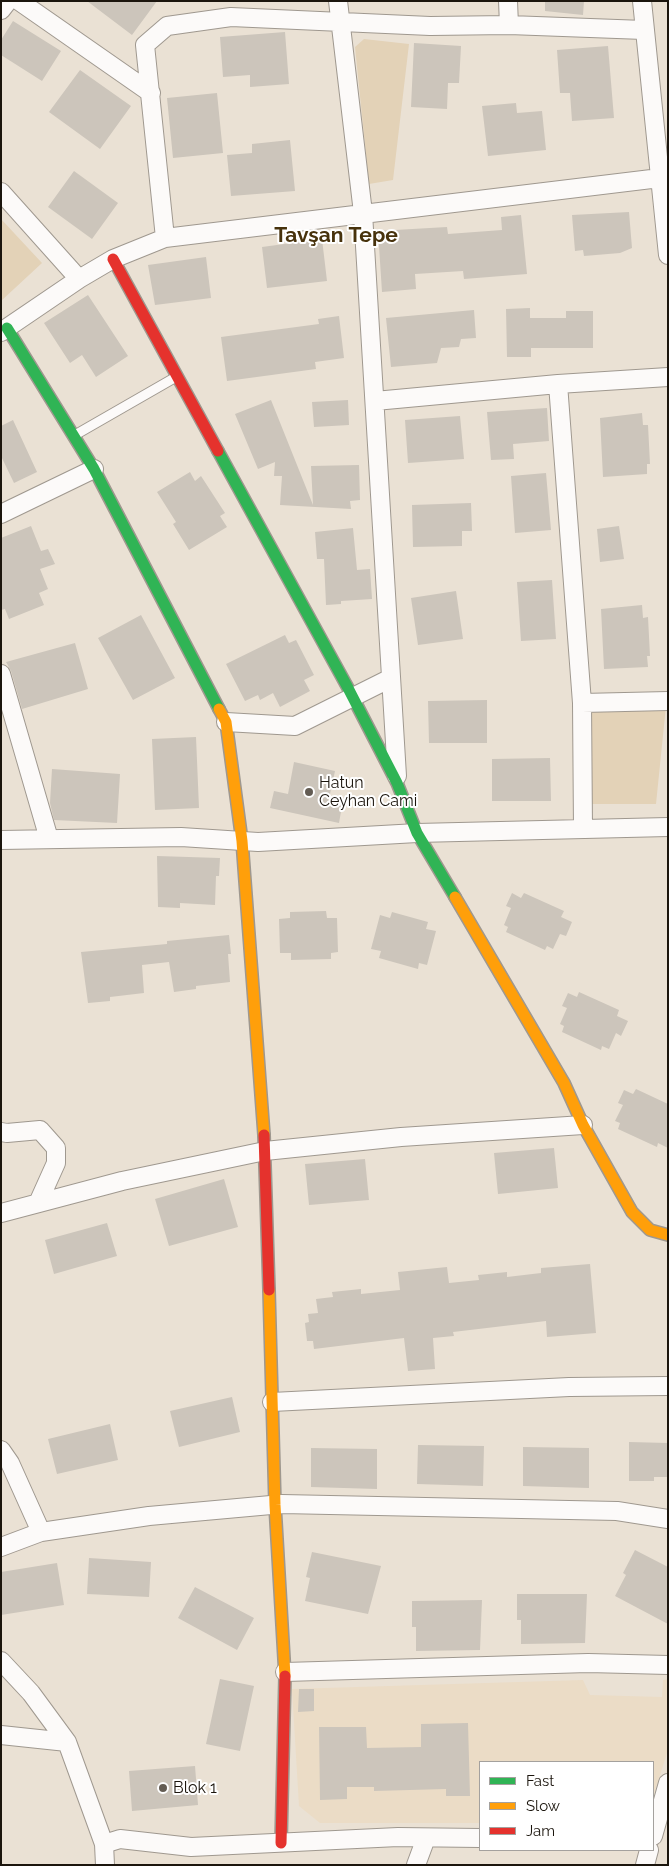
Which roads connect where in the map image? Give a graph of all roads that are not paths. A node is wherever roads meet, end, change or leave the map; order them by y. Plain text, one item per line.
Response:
1 (8, 1) edge
2 (19, 1) edge
3 (338, 1) edge
4 (508, 1) edge
5 (642, 1) edge
6 (231, 9) edge
7 (1, 10) edge
8 (340, 22) junction
9 (508, 25) junction
10 (644, 30) junction
11 (151, 93) junction
12 (664, 177) edge
13 (1, 192) edge
14 (362, 213) junction
15 (166, 238) junction
16 (668, 255) edge
17 (112, 259) junction
18 (80, 278) junction
19 (4, 330) edge
20 (176, 377) junction
21 (668, 377) edge
22 (558, 384) junction
23 (375, 401) junction
24 (74, 436) junction
25 (94, 469) junction
26 (1, 514) edge
27 (391, 678) junction
28 (2, 680) edge
29 (352, 697) junction
30 (668, 701) edge
31 (582, 703) junction
32 (226, 722) junction
33 (397, 783) junction
34 (668, 827) edge
35 (584, 829) junction
36 (417, 833) junction
37 (49, 839) junction
38 (1, 840) edge
39 (242, 840) junction
40 (583, 1125) junction
41 (1, 1132) edge
42 (265, 1151) junction
43 (38, 1203) junction
44 (1, 1213) edge
45 (668, 1235) edge
46 (668, 1386) edge
47 (272, 1402) junction
48 (1, 1450) edge
49 (274, 1505) junction
50 (668, 1519) edge
51 (41, 1532) junction
52 (1, 1547) edge
53 (1, 1661) edge
54 (668, 1664) edge
55 (285, 1672) junction
56 (1, 1735) edge
57 (67, 1742) junction
58 (668, 1784) edge
59 (654, 1833) edge
60 (426, 1838) junction
61 (479, 1838) edge
62 (281, 1843) junction
63 (104, 1844) junction
64 (649, 1851) edge
65 (105, 1865) edge
66 (416, 1865) edge
67 (645, 1865) edge

1 - 7 street
2 - 11 street
3 - 8 street
4 - 9 street
5 - 10 street
6 - 8 street
6 - 11 street
8 - 9 street
8 - 14 street
9 - 10 street
10 - 12 street
11 - 15 street
12 - 14 street
12 - 16 street
13 - 18 street
14 - 15 street
14 - 23 street
15 - 17 street
17 - 18 street
17 - 20 street
18 - 19 street
19 - 24 street
20 - 24 lane
20 - 29 street
21 - 22 street
22 - 23 street
22 - 31 street
23 - 27 street
24 - 25 street
25 - 26 street
25 - 32 street
27 - 29 street
27 - 33 street
28 - 37 street
29 - 32 street
29 - 33 street
30 - 31 street
31 - 35 street
32 - 39 street
33 - 36 street
34 - 35 street
35 - 36 street
36 - 39 street
36 - 40 street
37 - 38 street
37 - 39 street
39 - 42 street
40 - 42 street
40 - 45 street
41 - 43 street
42 - 43 street
42 - 47 street
43 - 44 street
46 - 47 street
47 - 49 street
48 - 51 street
49 - 50 street
49 - 51 street
49 - 55 street
51 - 52 street
53 - 57 street
54 - 55 street
55 - 62 street
56 - 57 street
57 - 63 street
58 - 59 street
60 - 61 street
60 - 62 street
60 - 66 street
62 - 63 street
63 - 65 street
64 - 67 street

